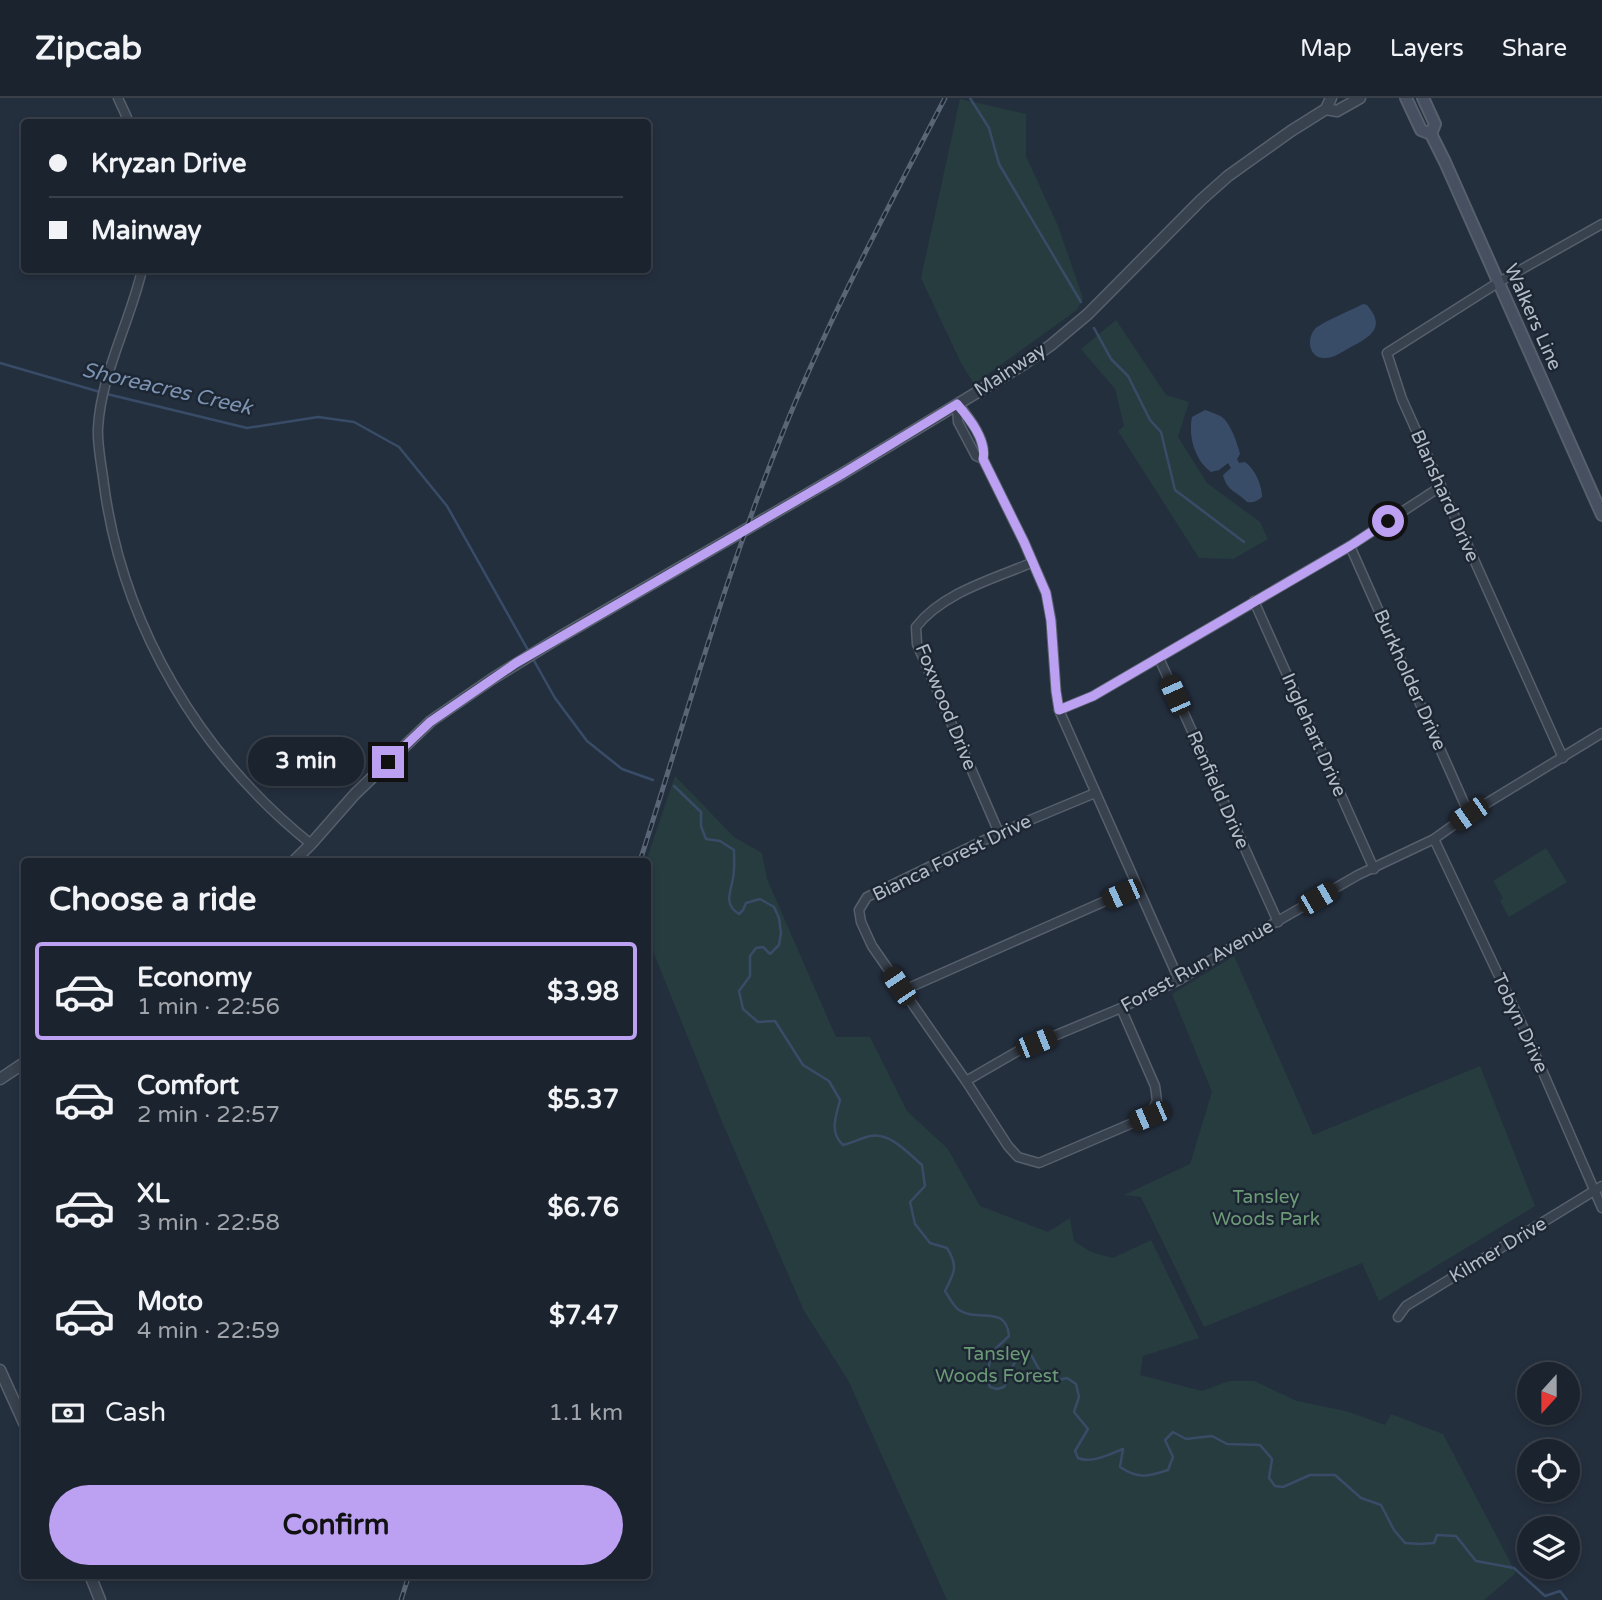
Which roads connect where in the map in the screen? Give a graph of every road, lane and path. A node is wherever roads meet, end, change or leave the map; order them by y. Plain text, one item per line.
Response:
1 (118, 98) edge
2 (1331, 98) edge
3 (1360, 98) edge
4 (1406, 98) edge
5 (1423, 98) edge
6 (1326, 109) junction
7 (128, 119) edge
8 (1431, 134) junction
9 (1602, 224) edge
10 (141, 273) edge
11 (1499, 282) junction
12 (957, 404) junction
13 (1440, 487) junction
14 (1602, 515) edge
15 (1350, 546) junction
16 (1031, 563) junction
17 (1254, 601) junction
18 (1158, 658) junction
19 (1059, 710) junction
20 (1602, 733) edge
21 (1563, 758) junction
22 (1095, 793) junction
23 (1469, 814) junction
24 (999, 833) junction
25 (1434, 839) junction
26 (311, 844) junction
27 (297, 858) edge
28 (1374, 869) junction
29 (1137, 887) junction
30 (1278, 922) junction
31 (1179, 979) junction
32 (904, 990) junction
33 (1121, 1008) junction
34 (21, 1065) edge
35 (0, 1079) edge
36 (966, 1081) junction
37 (1598, 1189) edge
38 (1602, 1208) edge
39 (1398, 1317) dead end
40 (0, 1370) edge
41 (21, 1416) edge
42 (92, 1579) edge
43 (100, 1600) edge

1 - 7 street
2 - 6 street
3 - 6 street, Mainway
4 - 8 main road, Walkers Line
5 - 8 main road, Walkers Line
6 - 12 street, Mainway
8 - 11 main road, Walkers Line
9 - 11 street
10 - 26 street
11 - 13 street, Blanshard Drive
11 - 14 main road, Walkers Line
12 - 16 street
12 - 26 street, Mainway
13 - 15 street
13 - 21 street, Blanshard Drive
15 - 17 street
15 - 23 street, Burkholder Drive
16 - 19 street
16 - 24 street, Foxwood Drive
17 - 18 street
17 - 28 street, Inglehart Drive
18 - 19 street
18 - 30 street, Renfield Drive
19 - 22 street
20 - 21 street, Forest Run Avenue
21 - 23 street, Forest Run Avenue
22 - 24 street, Bianca Forest Drive
22 - 29 street
23 - 25 street, Forest Run Avenue
24 - 32 street, Bianca Forest Drive
25 - 28 street, Forest Run Avenue
25 - 37 street, Tobyn Drive
26 - 27 street, Mainway
28 - 30 street, Forest Run Avenue
29 - 31 street
29 - 32 street
30 - 31 street, Forest Run Avenue
31 - 33 street, Forest Run Avenue
32 - 36 street, Bianca Forest Drive
33 - 36 street, Forest Run Avenue
33 - 36 street, Bianca Forest Drive
34 - 35 street
37 - 38 street, Tobyn Drive
37 - 39 street, Kilmer Drive
40 - 41 street
42 - 43 street

